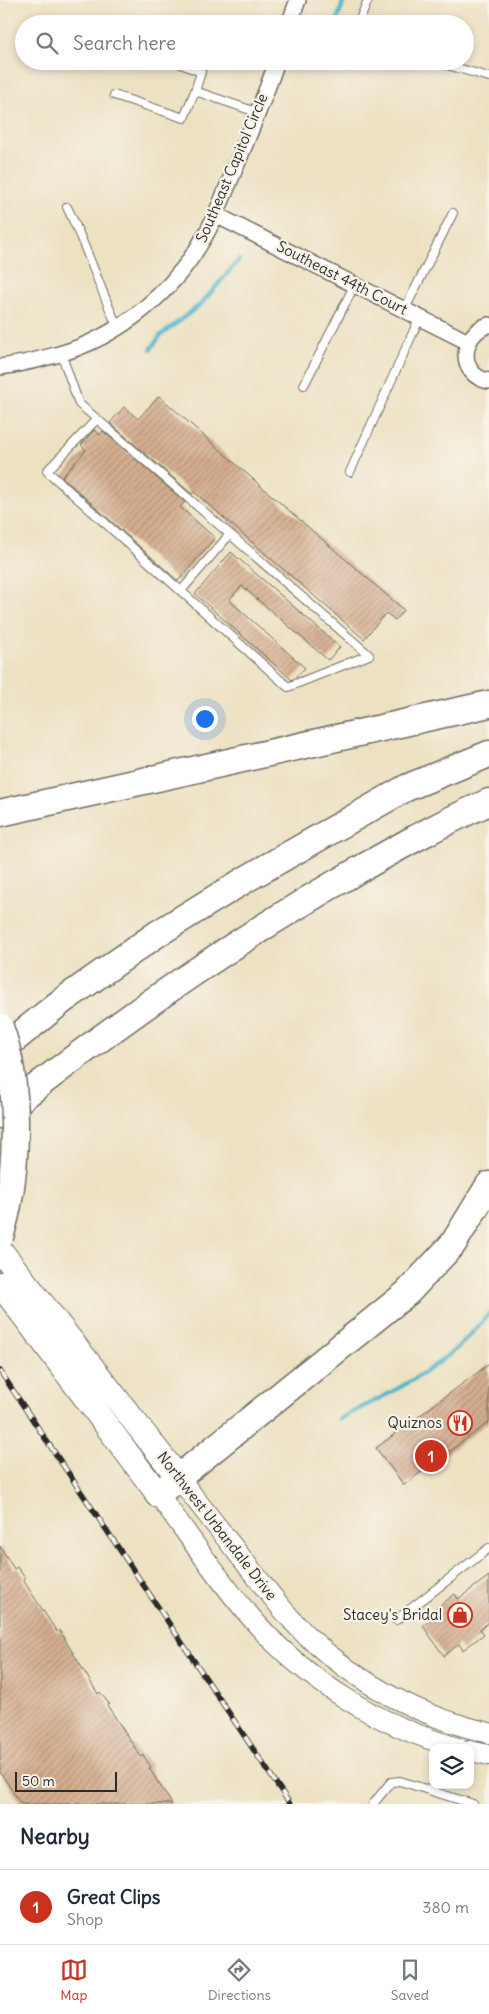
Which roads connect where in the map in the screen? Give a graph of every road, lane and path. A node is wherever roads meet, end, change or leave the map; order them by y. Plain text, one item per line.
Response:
1 (298, 0) edge
2 (368, 0) edge
3 (293, 15) edge
4 (363, 15) edge
5 (196, 70) edge
6 (273, 70) edge
7 (464, 70) edge
8 (489, 77) edge
9 (195, 91) junction
10 (114, 95) dead end
11 (259, 113) junction
12 (66, 208) dead end
13 (453, 213) dead end
14 (216, 215) junction
15 (355, 284) junction
16 (405, 309) junction
17 (420, 317) junction
18 (489, 326) edge
19 (118, 328) junction
20 (468, 342) junction
21 (61, 353) junction
22 (0, 366) edge
23 (489, 381) edge
24 (304, 385) dead end
25 (97, 419) junction
26 (350, 472) dead end
27 (230, 534) junction
28 (181, 591) junction
29 (489, 704) edge
30 (489, 754) edge
31 (489, 802) edge
32 (0, 814) edge
33 (0, 1027) edge
34 (0, 1051) edge
35 (0, 1115) edge
36 (489, 1185) edge
37 (0, 1238) edge
38 (0, 1250) edge
39 (0, 1284) edge
40 (178, 1477) junction
41 (158, 1494) junction
42 (489, 1548) edge
43 (396, 1620) dead end
44 (489, 1733) edge
45 (447, 1744) edge
46 (474, 1752) edge
47 (489, 1755) edge
48 (374, 1803) edge
49 (474, 1804) edge

1 - 3 street
2 - 4 lane
5 - 9 lane
6 - 11 street, Southeast Capitol Circle
7 - 8 lane
9 - 10 lane
9 - 11 lane
11 - 14 street, Southeast Capitol Circle
12 - 19 lane
13 - 16 lane
14 - 15 street, Southeast 44th Court
14 - 19 street, Southeast Capitol Circle
15 - 16 street, Southeast 44th Court
15 - 24 lane
16 - 17 street, Southeast 44th Court
17 - 20 street, Southeast 44th Court
17 - 26 lane
18 - 20 street
19 - 21 street, Southeast Capitol Circle
20 - 23 street
21 - 22 street, Southeast Capitol Circle
21 - 25 lane
25 - 27 lane
25 - 28 lane
27 - 28 lane
27 - 28 lane
29 - 32 highway
30 - 34 highway
31 - 35 highway
33 - 37 highway, bridge
36 - 40 highway
38 - 40 highway, Northwest Urbandale Drive
39 - 41 highway, Northwest Urbandale Drive
40 - 41 highway
40 - 44 main road, Northwest Urbandale Drive
41 - 45 main road, Northwest Urbandale Drive
42 - 43 lane
46 - 47 main road
48 - 49 lane

